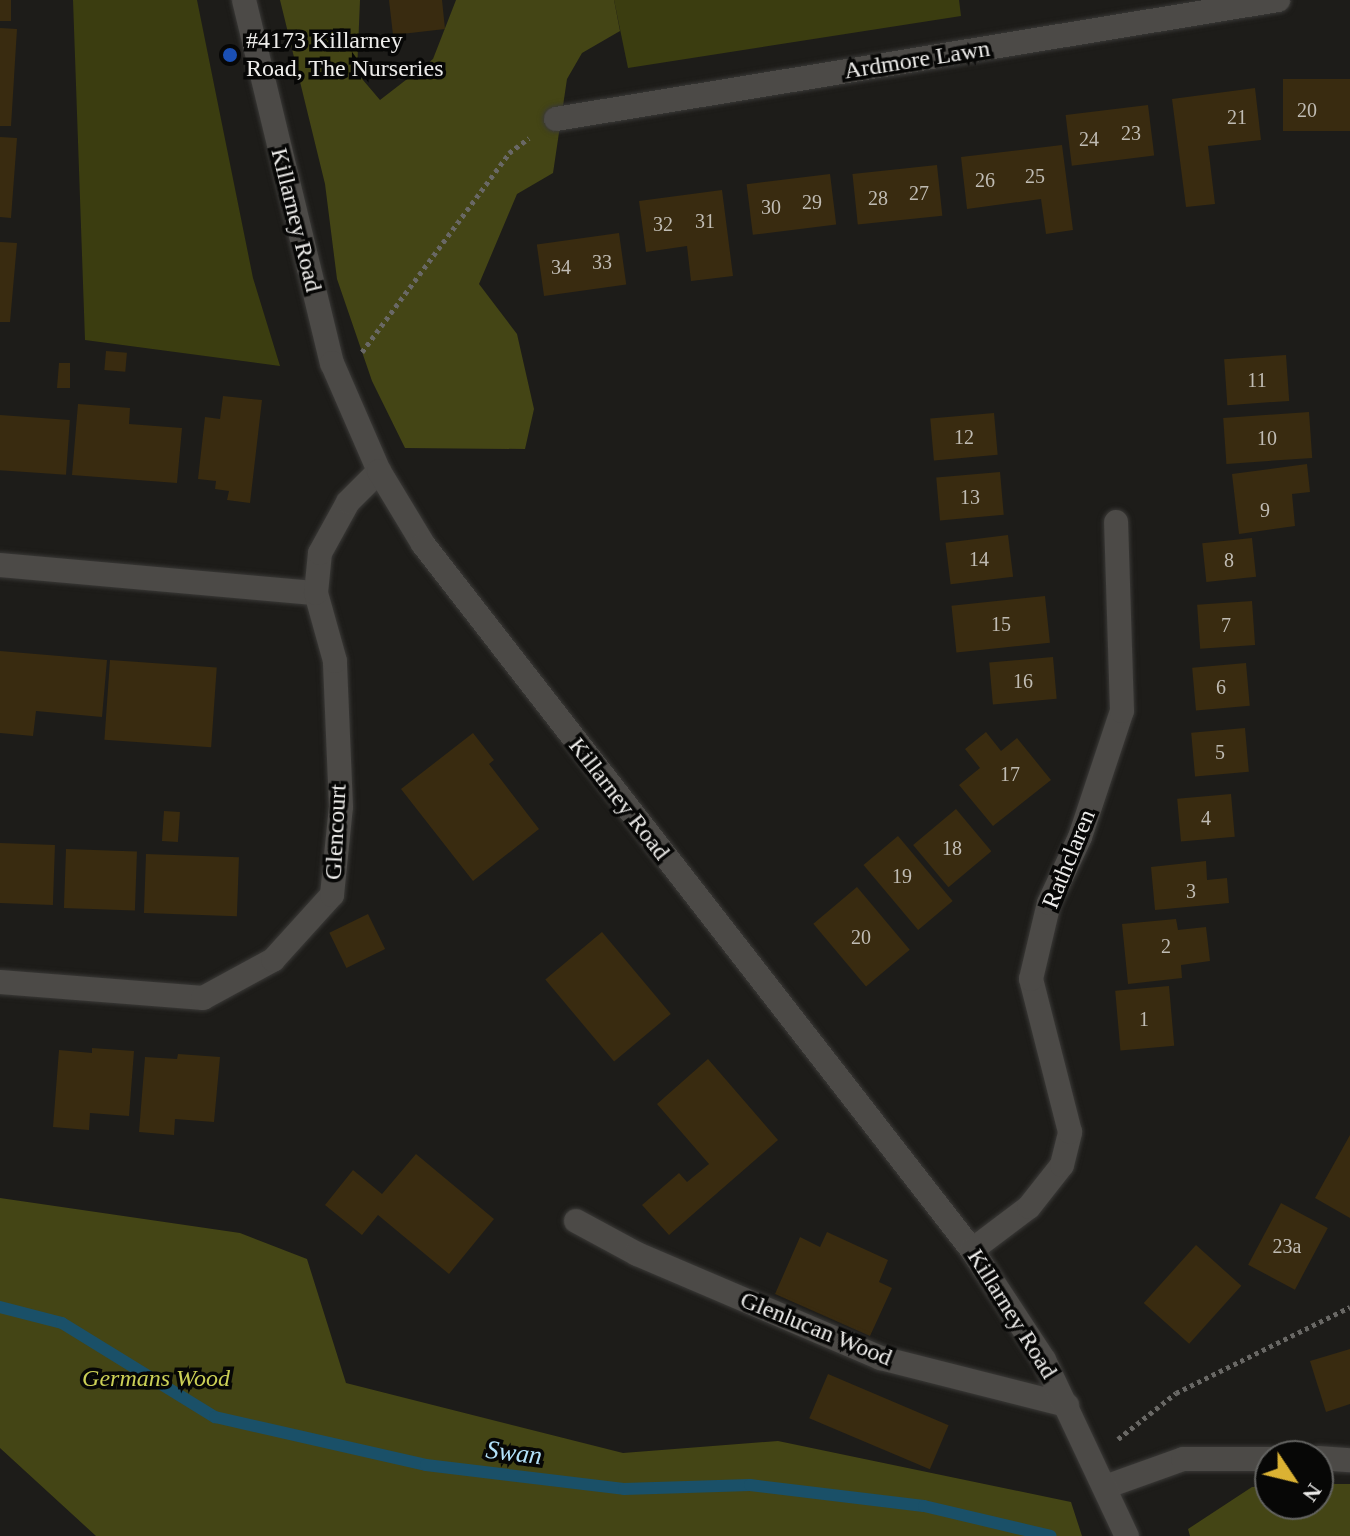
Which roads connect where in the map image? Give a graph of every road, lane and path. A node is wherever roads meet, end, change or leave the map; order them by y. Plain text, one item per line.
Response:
1 (244, 0) edge
2 (1278, 0) edge
3 (556, 119) joint
4 (332, 363) junction
5 (379, 471) junction
6 (1116, 522) dead end
7 (0, 565) edge
8 (316, 593) junction
9 (0, 982) edge
10 (576, 1221) dead end
11 (972, 1250) junction
12 (1350, 1307) edge
13 (1067, 1405) junction
14 (1254, 1459) edge
15 (1092, 1460) junction
16 (1105, 1487) junction
17 (1123, 1528) edge

1 - 4 street, Killarney Road
2 - 3 street, Ardmore Lawn
3 - 4 path
4 - 5 street, Killarney Road
5 - 8 street, Glencourt
5 - 11 street, Killarney Road
6 - 11 street, Rathclaren
7 - 8 street
8 - 9 street, Glencourt
10 - 13 street, Glenlucan Wood
11 - 13 street, Killarney Road
12 - 15 path
13 - 15 street, Killarney Road
14 - 16 street
15 - 16 street, Killarney Road
16 - 17 street, Killarney Road

